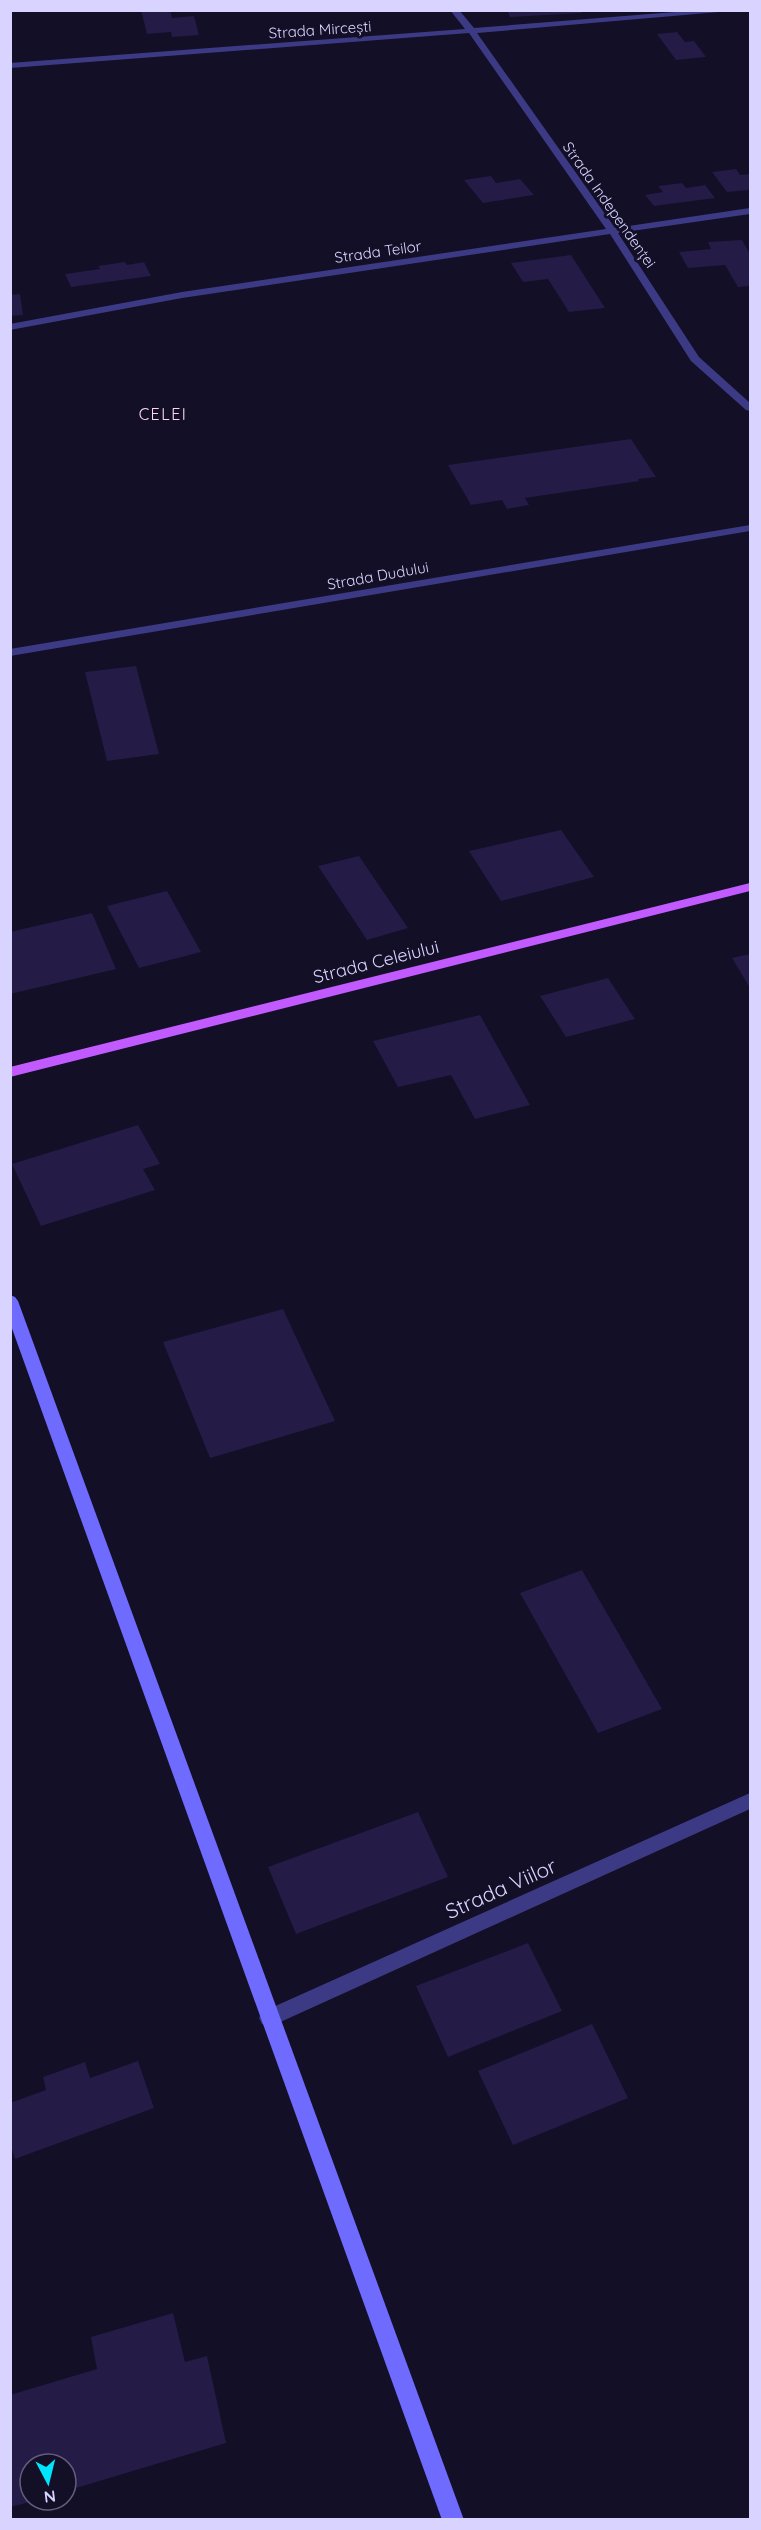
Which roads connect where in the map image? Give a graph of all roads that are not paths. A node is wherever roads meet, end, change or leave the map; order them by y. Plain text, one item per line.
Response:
1 (454, 10) edge
2 (738, 10) edge
3 (471, 30) junction
4 (10, 66) edge
5 (750, 211) edge
6 (614, 232) junction
7 (10, 327) edge
8 (750, 408) edge
9 (750, 528) edge
10 (10, 653) edge
11 (750, 887) edge
12 (10, 1072) edge
13 (10, 1301) edge
14 (750, 1802) edge
15 (269, 2018) junction
16 (453, 2520) edge

1 - 3 street, Strada Independenței
2 - 3 street, Strada Mircești
3 - 4 street, Strada Mircești
3 - 6 street, Strada Independenței
5 - 6 street, Strada Teilor
6 - 7 street, Strada Teilor
6 - 8 street, Strada Independenței
9 - 10 street, Strada Dudului
11 - 12 main road, Strada Celeiului
13 - 15 main road
14 - 15 street, Strada Viilor
15 - 16 main road

